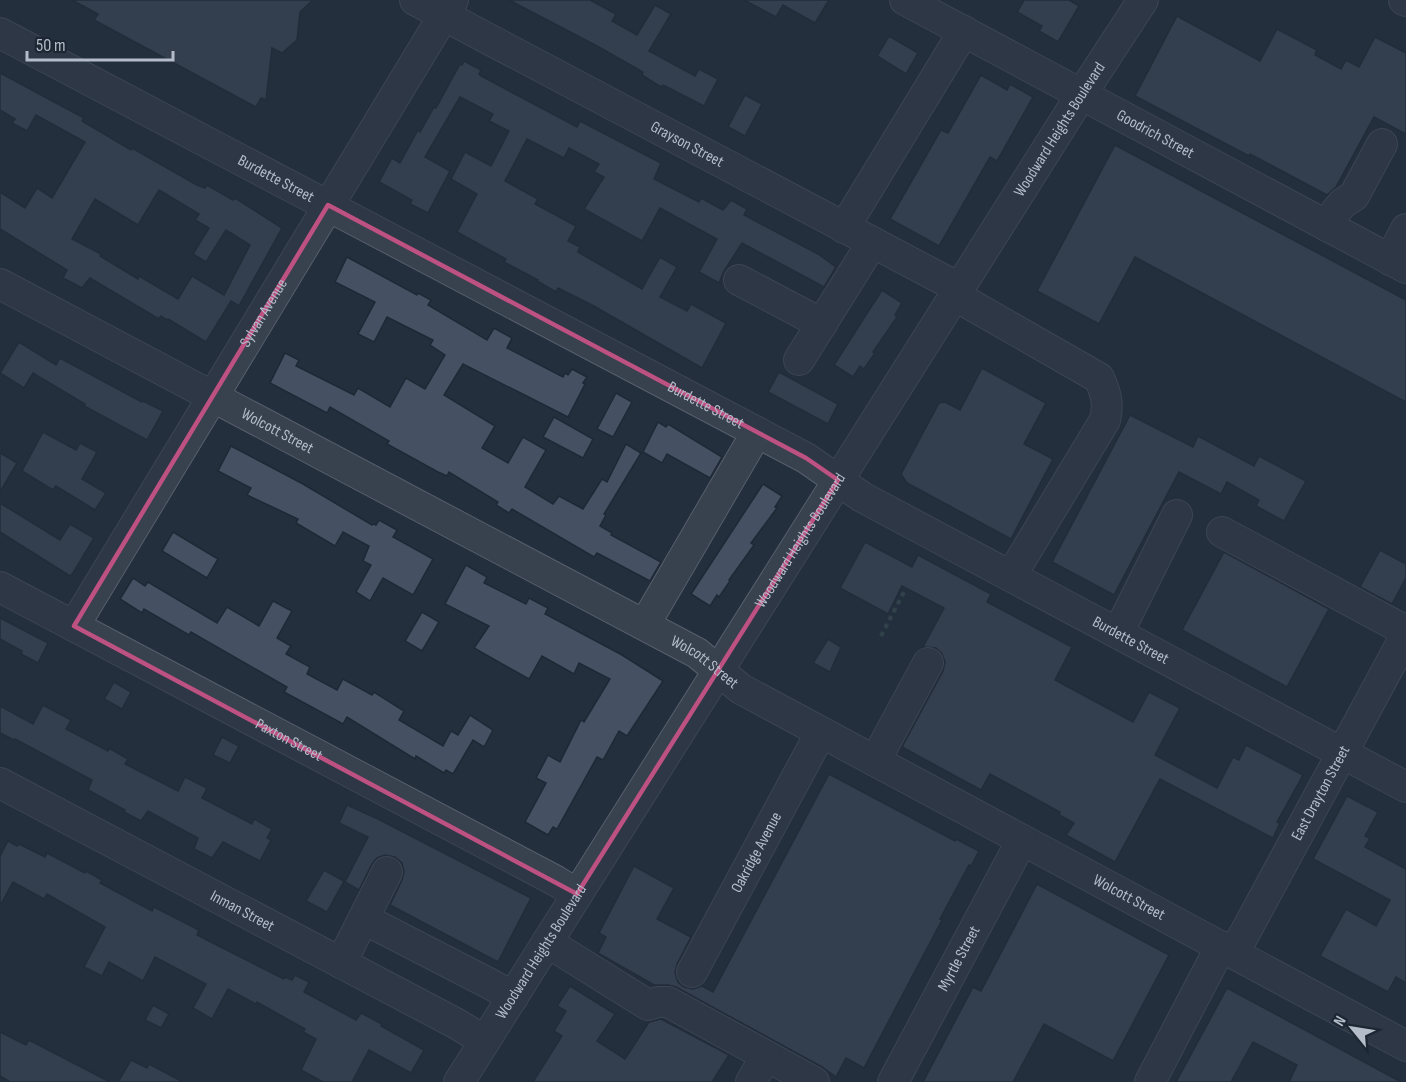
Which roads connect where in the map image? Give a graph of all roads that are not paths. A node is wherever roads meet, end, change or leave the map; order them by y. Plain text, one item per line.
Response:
1 (415, 0) edge
2 (905, 0) edge
3 (1143, 0) edge
4 (448, 8) edge
5 (964, 31) junction
6 (0, 33) edge
7 (1081, 95) junction
8 (1382, 144) dead end
9 (328, 205) junction
10 (1329, 227) junction
11 (844, 228) junction
12 (1406, 230) edge
13 (872, 243) junction
14 (1398, 264) edge
15 (739, 280) dead end
16 (0, 284) edge
17 (957, 292) junction
18 (822, 324) junction
19 (799, 360) dead end
20 (212, 396) junction
21 (757, 432) junction
22 (838, 480) junction
23 (1177, 515) dead end
24 (1222, 532) dead end
25 (1011, 576) junction
26 (0, 587) edge
27 (645, 624) junction
28 (74, 626) junction
29 (1118, 633) junction
30 (1405, 639) edge
31 (928, 663) dead end
32 (719, 670) junction
33 (821, 732) junction
34 (1342, 752) junction
35 (875, 761) junction
36 (0, 783) edge
37 (1406, 787) edge
38 (1022, 840) junction
39 (387, 872) dead end
40 (577, 894) junction
41 (364, 919) junction
42 (547, 942) junction
43 (1228, 950) junction
44 (341, 963) junction
45 (692, 972) dead end
46 (513, 997) junction
47 (485, 1041) junction
48 (1406, 1046) edge
49 (766, 1056) junction
50 (894, 1079) edge
51 (459, 1082) edge
52 (751, 1082) edge
53 (814, 1082) edge
54 (1150, 1082) edge

1 - 4 street, Grayson Street
2 - 5 street, Goodrich Street
3 - 7 street, Woodward Heights Boulevard
4 - 9 street, Sylvan Avenue
4 - 11 street, Grayson Street
5 - 7 street, Goodrich Street
5 - 11 street
6 - 9 street, Burdette Street
7 - 10 street, Goodrich Street
7 - 17 street, Woodward Heights Boulevard
8 - 10 street
9 - 20 street, Sylvan Avenue
9 - 21 street, Burdette Street
10 - 14 street, Goodrich Street
11 - 13 street, Grayson Street
12 - 14 street
13 - 17 street, Grayson Street
13 - 18 street
15 - 18 street
16 - 20 street, Wolcott Street
17 - 22 street, Woodward Heights Boulevard
17 - 25 street, Grayson Street
18 - 19 street
20 - 27 street, Wolcott Street
20 - 28 street, Sylvan Avenue
21 - 22 street, Burdette Street
21 - 27 street
22 - 25 street, Burdette Street
22 - 32 street, Woodward Heights Boulevard
23 - 29 street
24 - 30 street
25 - 29 street, Burdette Street
26 - 28 street, Paxton Street
27 - 32 street, Wolcott Street
28 - 40 street, Paxton Street
29 - 34 street, Burdette Street
30 - 34 street, East Drayton Street
31 - 35 street
32 - 33 street, Wolcott Street
32 - 40 street, Woodward Heights Boulevard
33 - 35 street, Wolcott Street
33 - 45 street, Oakridge Avenue
34 - 37 street, Burdette Street
34 - 43 street, East Drayton Street
35 - 38 street, Wolcott Street
36 - 44 street, Inman Street
38 - 43 street, Wolcott Street
38 - 50 street, Myrtle Street
39 - 41 street
40 - 42 street, Woodward Heights Boulevard
41 - 44 street
41 - 46 street
42 - 46 street, Woodward Heights Boulevard
42 - 49 street
43 - 48 street, Wolcott Street
43 - 54 street, East Drayton Street
44 - 47 street, Inman Street
46 - 47 street, Woodward Heights Boulevard
47 - 51 street, Woodward Heights Boulevard
49 - 52 street
49 - 53 street

